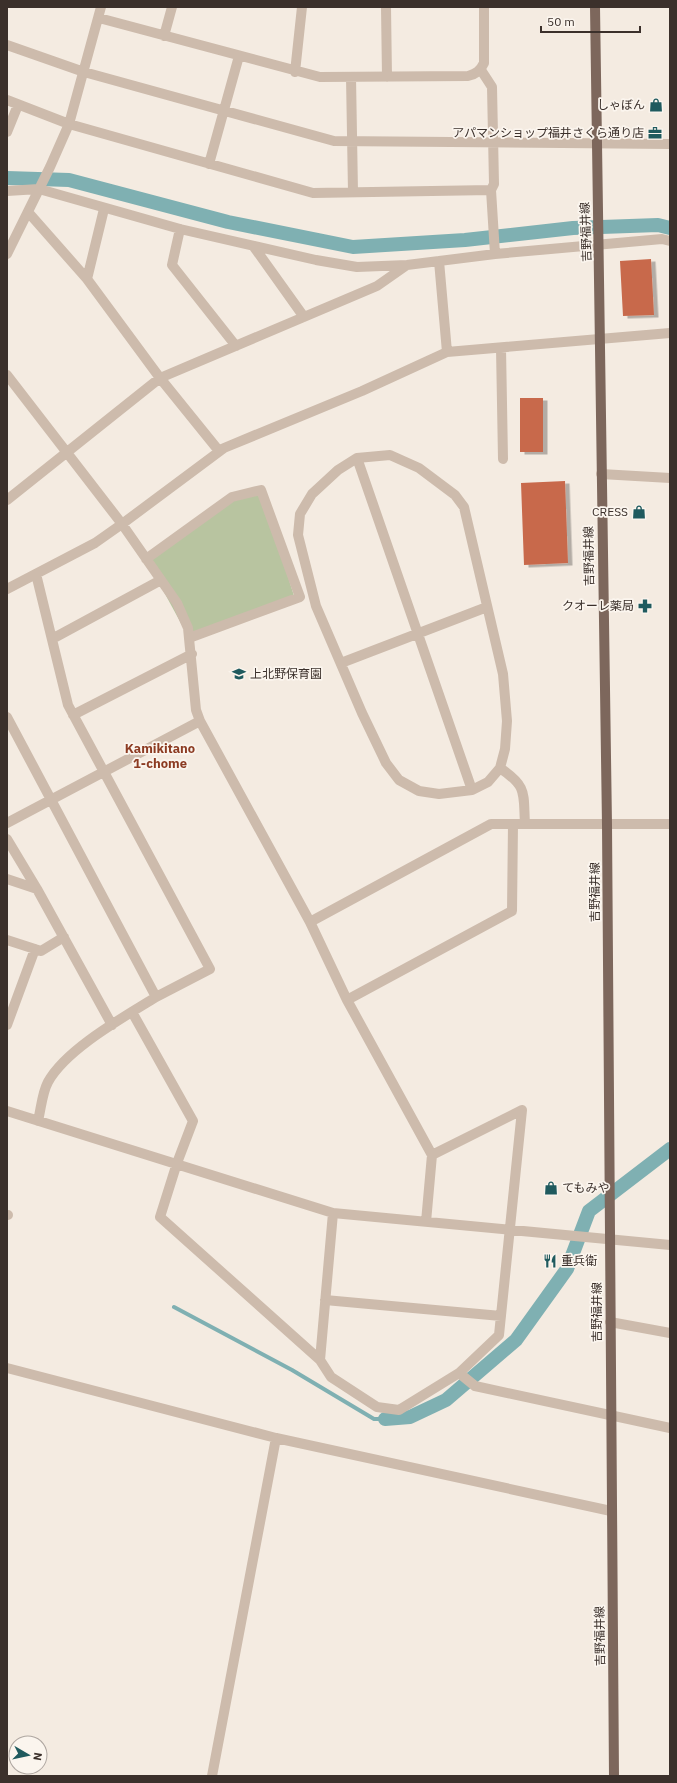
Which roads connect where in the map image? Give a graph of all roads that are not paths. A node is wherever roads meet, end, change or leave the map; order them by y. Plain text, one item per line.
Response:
1 (102, 7) edge
2 (172, 7) edge
3 (302, 7) edge
4 (386, 7) edge
5 (484, 7) edge
6 (595, 7) edge
7 (99, 18) junction
8 (164, 36) junction
9 (7, 45) edge
10 (239, 56) junction
11 (481, 70) junction
12 (84, 72) junction
13 (295, 72) junction
14 (351, 77) junction
15 (387, 77) junction
16 (7, 100) edge
17 (18, 105) junction
18 (224, 111) junction
19 (69, 124) junction
20 (7, 132) edge
21 (352, 141) junction
22 (492, 142) junction
23 (597, 144) junction
24 (670, 144) edge
25 (209, 164) junction
26 (41, 186) junction
27 (491, 190) junction
28 (7, 191) edge
29 (353, 192) junction
30 (104, 209) junction
31 (28, 212) junction
32 (180, 229) junction
33 (670, 241) edge
34 (600, 245) junction
35 (254, 247) junction
36 (7, 254) edge
37 (495, 254) junction
38 (439, 261) junction
39 (407, 265) junction
40 (87, 280) junction
41 (304, 317) junction
42 (670, 333) edge
43 (600, 339) junction
44 (236, 346) junction
45 (501, 348) junction
46 (447, 352) junction
47 (7, 375) edge
48 (160, 378) junction
49 (66, 451) junction
50 (219, 451) junction
51 (357, 458) junction
52 (503, 459) dead end
53 (601, 474) junction
54 (670, 478) edge
55 (7, 500) edge
56 (122, 524) junction
57 (146, 559) junction
58 (36, 574) junction
59 (161, 580) junction
60 (7, 589) edge
61 (487, 606) junction
62 (418, 634) junction
63 (189, 638) junction
64 (52, 639) junction
65 (192, 654) junction
66 (341, 664) junction
67 (73, 715) junction
68 (7, 716) edge
69 (200, 721) junction
70 (500, 768) junction
71 (104, 772) junction
72 (472, 790) junction
73 (52, 799) junction
74 (7, 823) edge
75 (513, 824) junction
76 (525, 824) junction
77 (670, 824) edge
78 (607, 825) junction
79 (7, 839) edge
80 (7, 879) edge
81 (37, 889) junction
82 (310, 922) junction
83 (64, 937) junction
84 (7, 940) edge
85 (35, 949) junction
86 (156, 997) junction
87 (347, 1000) junction
88 (132, 1012) junction
89 (7, 1025) edge
90 (112, 1025) junction
91 (7, 1111) edge
92 (38, 1121) junction
93 (432, 1155) junction
94 (177, 1163) junction
95 (333, 1213) junction
96 (426, 1222) junction
97 (509, 1230) junction
98 (609, 1239) junction
99 (670, 1245) edge
100 (325, 1300) junction
101 (500, 1316) junction
102 (610, 1322) junction
103 (670, 1333) edge
104 (320, 1360) junction
105 (7, 1368) edge
106 (458, 1373) junction
107 (611, 1416) junction
108 (670, 1428) edge
109 (276, 1438) junction
110 (611, 1511) junction
111 (212, 1776) edge
112 (614, 1776) edge

1 - 7 street
2 - 8 street
3 - 13 street
4 - 15 street
5 - 11 street
6 - 23 main road, 吉野福井線
7 - 8 street
7 - 12 street
8 - 10 street
9 - 12 street
10 - 13 street
10 - 18 street
11 - 15 street
11 - 22 street
12 - 18 street
12 - 19 street
13 - 14 street
14 - 15 street
14 - 21 street
16 - 17 street
17 - 19 street
17 - 20 street
18 - 21 street
18 - 25 street
19 - 25 street
19 - 26 street
21 - 22 street
21 - 29 street
22 - 23 street
22 - 27 street
23 - 24 street
23 - 34 main road, 吉野福井線
25 - 29 street
26 - 28 street
26 - 30 street
26 - 31 street
27 - 29 street
27 - 37 street
30 - 32 street
30 - 40 street
31 - 36 street
31 - 40 street
32 - 35 street
32 - 44 street
33 - 34 street
34 - 37 street
34 - 43 main road, 吉野福井線
35 - 39 street
35 - 41 street
37 - 38 street
38 - 39 street
38 - 46 street
39 - 41 street
40 - 48 street
41 - 44 street
42 - 43 street
43 - 45 street
43 - 53 main road, 吉野福井線
44 - 48 street
45 - 46 street
45 - 52 street
46 - 50 street
47 - 49 street
48 - 49 street
48 - 50 street
49 - 55 street
49 - 56 street
50 - 56 street
51 - 61 street
51 - 62 street
51 - 66 street
53 - 54 street
53 - 78 main road, 吉野福井線
56 - 57 street
56 - 58 street
57 - 59 street
57 - 63 street
58 - 60 street
58 - 64 street
59 - 63 street
59 - 64 street
61 - 62 street
61 - 70 street
62 - 66 street
62 - 72 street
63 - 65 street
64 - 67 street
65 - 67 street
65 - 69 street
66 - 72 street
67 - 71 street
68 - 73 street
69 - 71 street
69 - 82 street
70 - 72 street
70 - 76 street
71 - 73 street
71 - 86 street
73 - 74 street
73 - 86 street
75 - 76 street
75 - 82 street
75 - 87 street
76 - 78 street
77 - 78 street
78 - 98 main road, 吉野福井線
79 - 81 street
80 - 81 street
81 - 83 street
82 - 87 street
83 - 85 street
83 - 90 street
84 - 85 street
85 - 89 street
86 - 88 street
87 - 93 street
88 - 90 street
88 - 94 street
90 - 92 street
91 - 92 street
92 - 94 street
93 - 96 street
93 - 97 street
94 - 95 street
94 - 104 street
95 - 96 street
95 - 100 street
96 - 97 street
97 - 98 street
97 - 101 street
98 - 99 street
98 - 102 main road, 吉野福井線
100 - 101 street
100 - 104 street
101 - 106 street
102 - 103 street
102 - 107 main road, 吉野福井線
104 - 106 street
105 - 109 street
106 - 107 street
107 - 108 street
107 - 110 main road, 吉野福井線
109 - 110 street
109 - 111 street
110 - 112 main road, 吉野福井線

